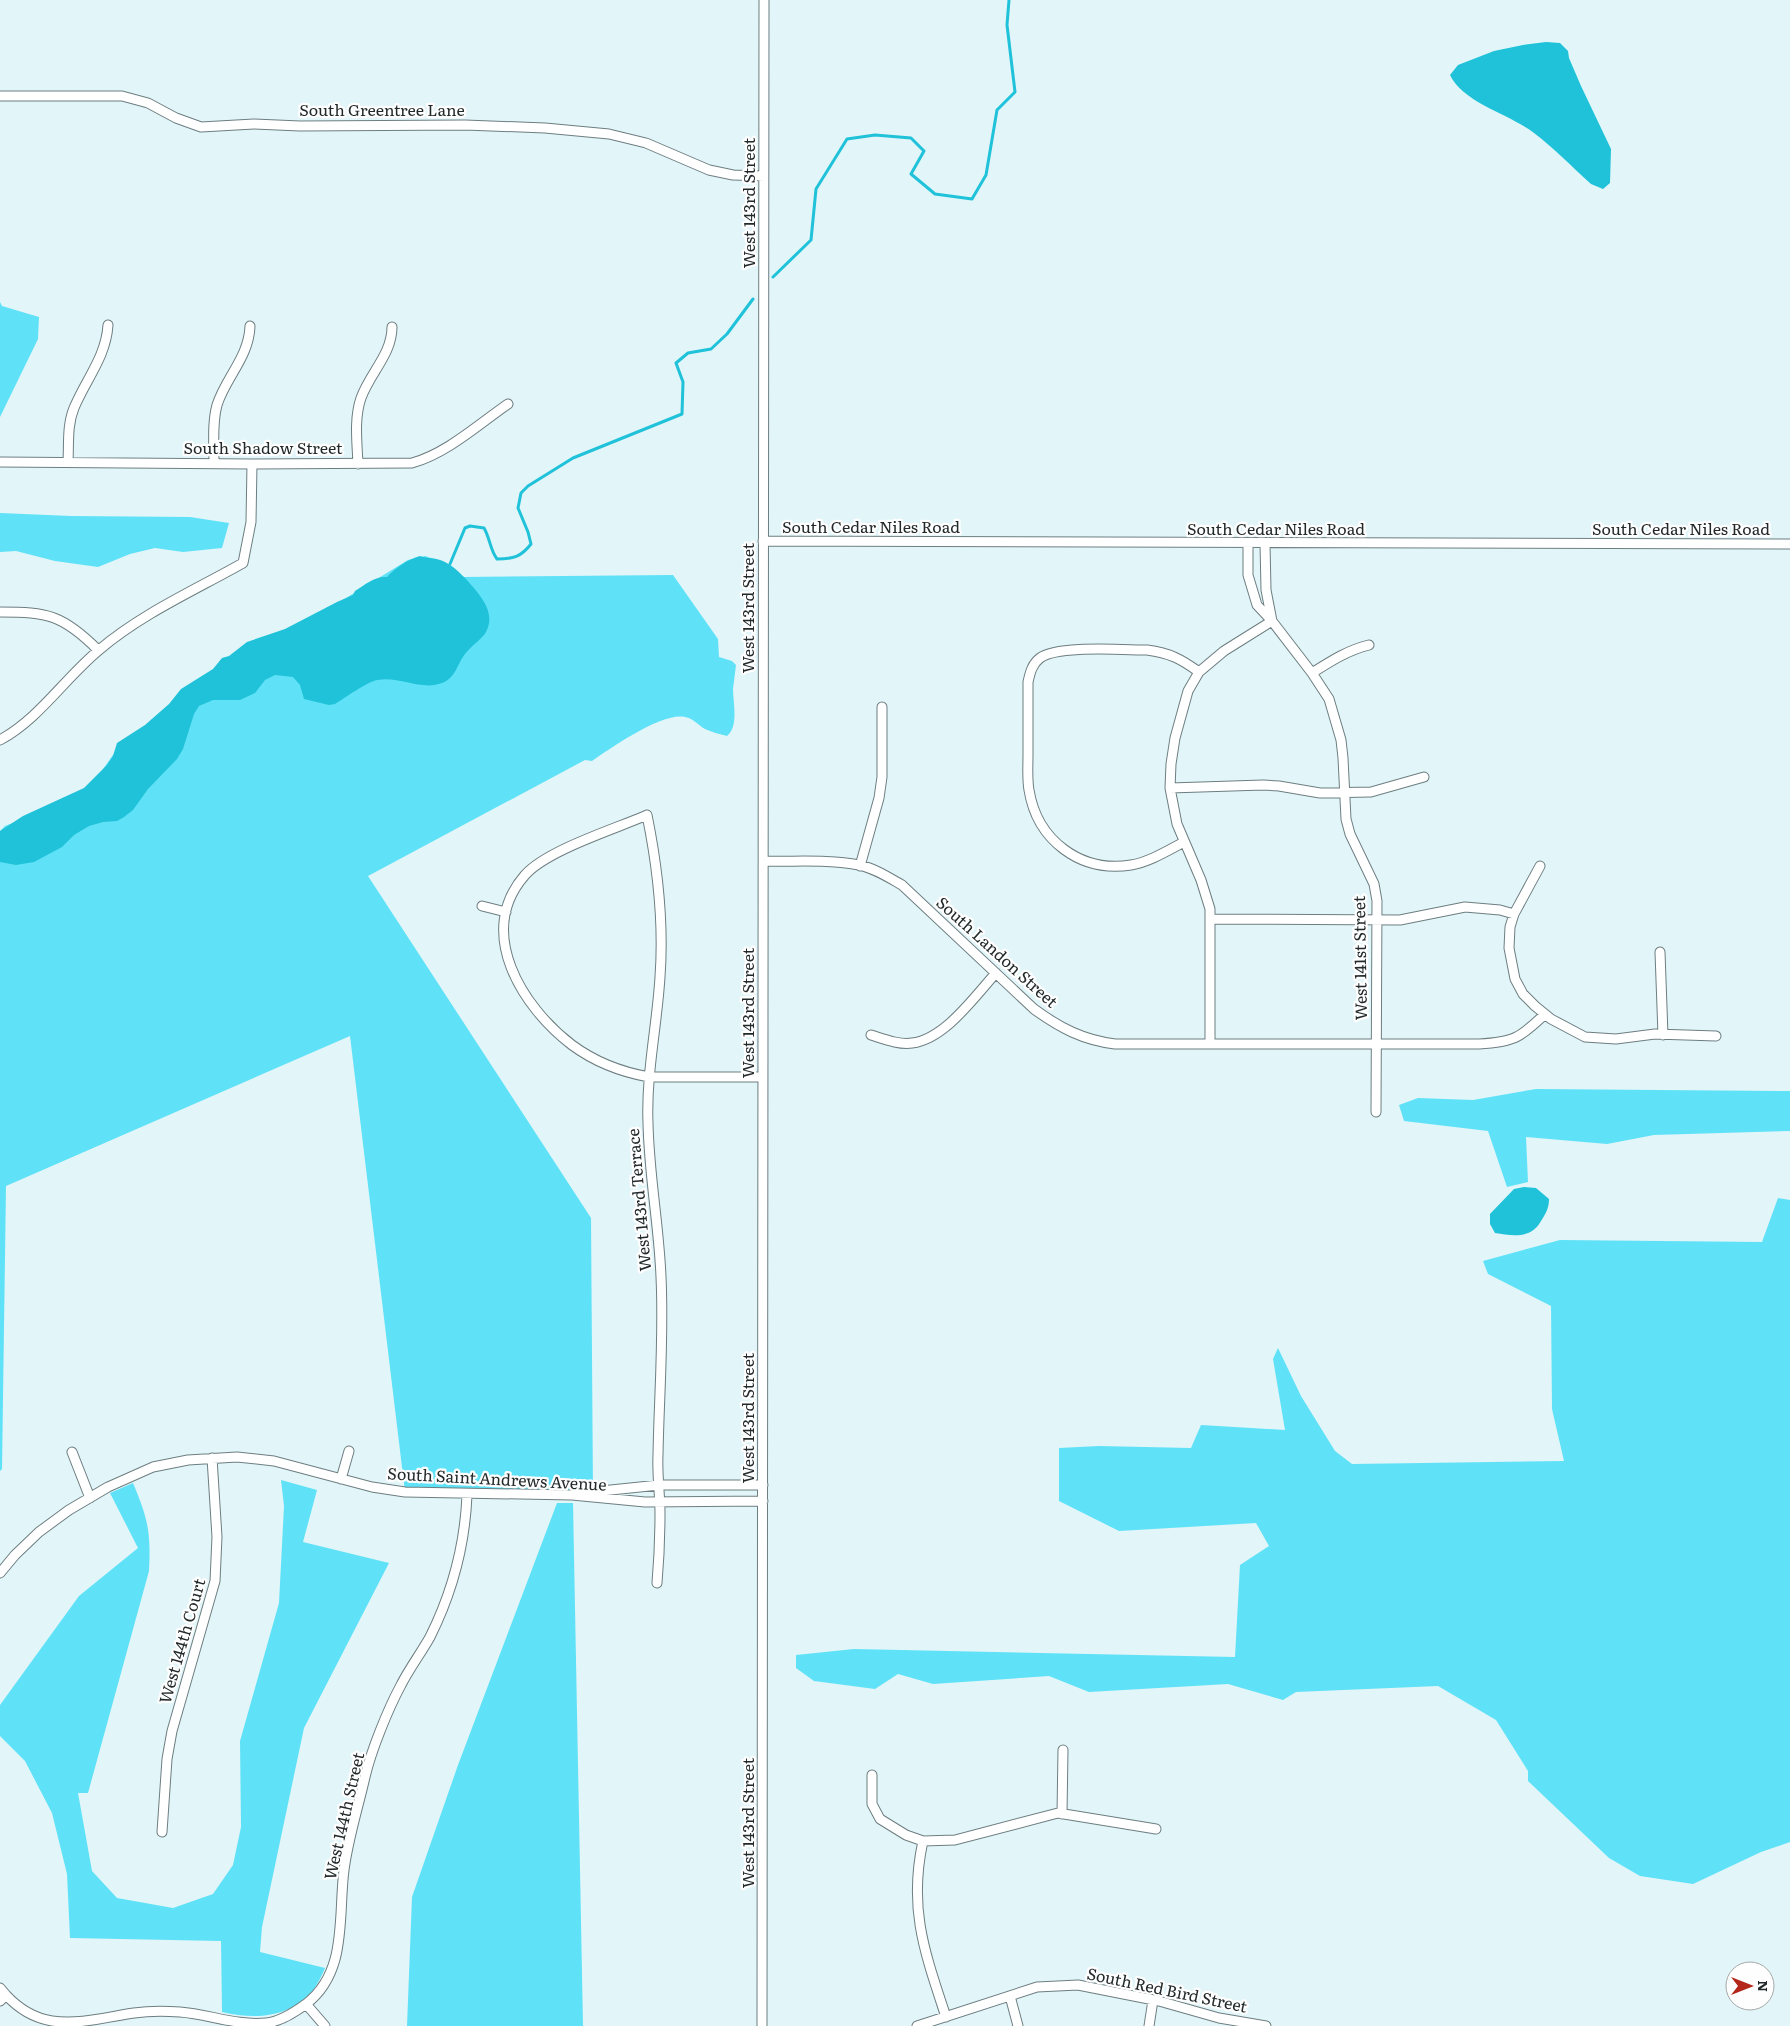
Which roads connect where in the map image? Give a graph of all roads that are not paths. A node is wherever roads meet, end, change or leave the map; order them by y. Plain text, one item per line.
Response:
1 (764, 0) edge
2 (0, 96) edge
3 (764, 176) junction
4 (108, 325) dead end
5 (250, 326) dead end
6 (392, 327) dead end
7 (508, 404) dead end
8 (0, 462) edge
9 (68, 462) junction
10 (214, 463) junction
11 (252, 464) junction
12 (358, 464) junction
13 (763, 541) junction
14 (1248, 543) junction
15 (1265, 544) junction
16 (1790, 544) edge
17 (0, 612) edge
18 (1272, 621) junction
19 (1370, 645) dead end
20 (98, 650) junction
21 (1199, 672) junction
22 (1312, 673) junction
23 (882, 707) dead end
24 (0, 740) edge
25 (1424, 777) dead end
26 (1170, 788) junction
27 (1344, 793) junction
28 (1184, 842) junction
29 (764, 862) junction
30 (860, 866) junction
31 (1540, 866) dead end
32 (482, 906) dead end
33 (506, 912) junction
34 (1514, 914) junction
35 (1210, 919) junction
36 (1376, 920) junction
37 (1660, 952) dead end
38 (996, 973) junction
39 (1545, 1014) junction
40 (871, 1035) dead end
41 (1663, 1035) junction
42 (1716, 1036) dead end
43 (1210, 1043) junction
44 (1376, 1045) junction
45 (648, 1077) junction
46 (763, 1077) junction
47 (1376, 1112) dead end
48 (349, 1451) dead end
49 (72, 1452) dead end
50 (212, 1458) junction
51 (341, 1479) junction
52 (659, 1485) junction
53 (763, 1485) junction
54 (467, 1495) junction
55 (572, 1495) junction
56 (90, 1498) junction
57 (763, 1501) junction
58 (660, 1502) junction
59 (0, 1573) edge
60 (657, 1583) dead end
61 (1063, 1750) dead end
62 (872, 1775) dead end
63 (1062, 1814) junction
64 (1156, 1829) dead end
65 (162, 1832) dead end
66 (923, 1841) junction
67 (2, 1995) edge
68 (1010, 1996) junction
69 (1153, 2000) junction
70 (306, 2004) junction
71 (946, 2017) junction
72 (325, 2026) edge
73 (762, 2026) edge
74 (917, 2026) edge
75 (1018, 2026) edge
76 (1149, 2026) edge
77 (1266, 2026) edge

1 - 3 street, West 143rd Street
2 - 3 street, South Greentree Lane
3 - 13 street, West 143rd Street
4 - 9 street
5 - 10 street
6 - 12 street
7 - 12 street, South Shadow Street
8 - 9 street, South Shadow Street
9 - 10 street, South Shadow Street
10 - 11 street, South Shadow Street
11 - 12 street, South Shadow Street
11 - 20 street
13 - 14 street, South Cedar Niles Road
13 - 29 street, West 143rd Street
14 - 15 street, South Cedar Niles Road
14 - 18 street, West 141st Street
15 - 16 street, South Cedar Niles Road
15 - 18 street, West 141st Street
17 - 20 street
18 - 21 street
18 - 22 street, West 141st Street
19 - 22 street
20 - 24 street
21 - 26 street
21 - 28 street
22 - 27 street, West 141st Street
23 - 30 street
25 - 27 street
26 - 27 street
26 - 28 street
27 - 36 street, West 141st Street
28 - 35 street
29 - 30 street, South Landon Street
29 - 46 street, West 143rd Street
30 - 38 street, South Landon Street
31 - 34 street
32 - 33 street
33 - 45 street
33 - 45 street, West 143rd Terrace
34 - 36 street
34 - 39 street
35 - 36 street
35 - 43 street
36 - 44 street, West 141st Street
37 - 41 street
38 - 40 street
38 - 43 street, South Landon Street
39 - 41 street
39 - 44 street, South Landon Street
41 - 42 street
43 - 44 street, South Landon Street
44 - 47 street, West 141st Street
45 - 46 street
45 - 52 street, West 143rd Terrace
46 - 53 street, West 143rd Street
48 - 51 street
49 - 56 street
50 - 51 street, South Saint Andrews Avenue
50 - 56 street, South Saint Andrews Avenue
50 - 65 street, West 144th Court
51 - 54 street, South Saint Andrews Avenue
52 - 53 street
52 - 55 street
52 - 58 street, West 143rd Terrace
53 - 57 street, West 143rd Street
54 - 55 street, South Saint Andrews Avenue
54 - 70 street, West 144th Street
55 - 58 street, South Saint Andrews Avenue
56 - 59 street, South Saint Andrews Avenue
57 - 58 street, South Saint Andrews Avenue
57 - 73 street, West 143rd Street
58 - 60 street, West 143rd Terrace
61 - 63 street
62 - 66 street
63 - 64 street
63 - 66 street
66 - 71 street
67 - 70 street
68 - 69 street, South Red Bird Street
68 - 71 street, South Red Bird Street
68 - 75 street
69 - 76 street
69 - 77 street, South Red Bird Street
70 - 72 street
71 - 74 street, South Red Bird Street

